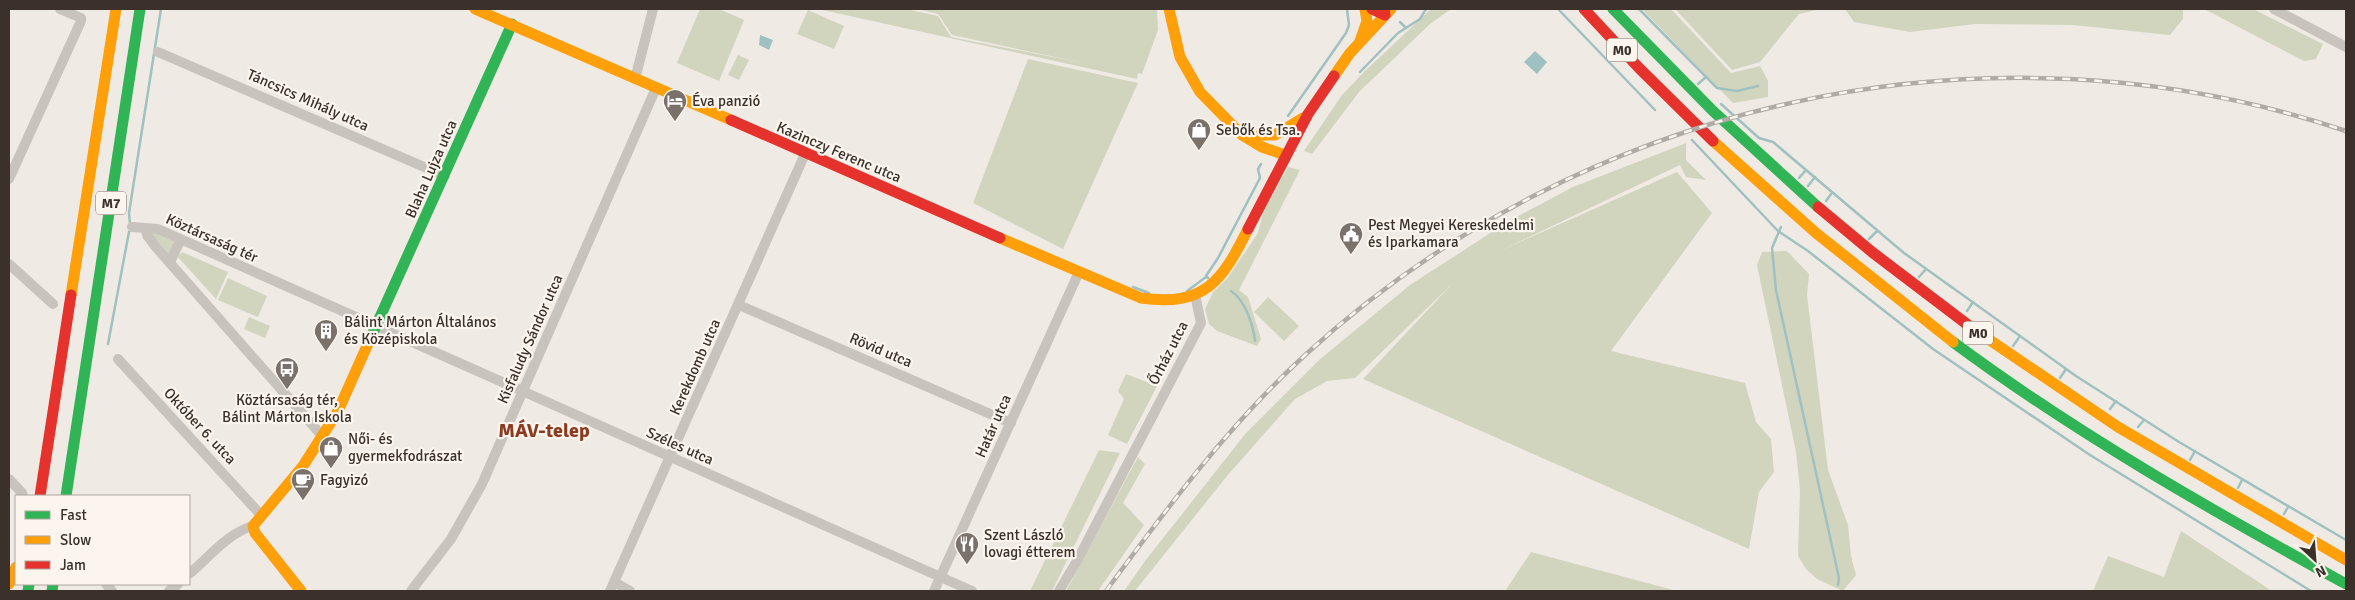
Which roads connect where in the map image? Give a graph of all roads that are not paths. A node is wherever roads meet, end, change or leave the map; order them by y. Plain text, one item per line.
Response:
1 (60, 9) edge
2 (116, 9) edge
3 (140, 9) edge
4 (475, 9) edge
5 (653, 9) edge
6 (1170, 9) edge
7 (1366, 9) edge
8 (1372, 9) edge
9 (1577, 9) edge
10 (1612, 9) edge
11 (2274, 9) edge
12 (1386, 11) edge
13 (1586, 11) edge
14 (512, 24) junction
15 (1360, 41) junction
16 (2346, 47) edge
17 (158, 52) dead end
18 (635, 78) junction
19 (656, 88) junction
20 (1308, 114) junction
21 (1261, 141) junction
22 (805, 154) junction
23 (1285, 155) junction
24 (13, 163) edge
25 (445, 176) junction
26 (1273, 178) junction
27 (9, 179) edge
28 (132, 227) dead end
29 (146, 229) junction
30 (180, 241) junction
31 (170, 262) junction
32 (9, 264) edge
33 (1079, 272) junction
34 (1196, 295) junction
35 (53, 304) dead end
36 (738, 305) junction
37 (377, 327) junction
38 (118, 359) dead end
39 (523, 392) junction
40 (1010, 423) junction
41 (323, 437) junction
42 (46, 451) junction
43 (671, 458) junction
44 (9, 479) edge
45 (23, 495) edge
46 (35, 495) edge
47 (40, 495) edge
48 (66, 495) edge
49 (260, 514) junction
50 (2236, 524) junction
51 (253, 526) junction
52 (2346, 560) edge
53 (15, 569) edge
54 (190, 573) edge
55 (941, 578) junction
56 (9, 584) edge
57 (2346, 584) edge
58 (613, 587) edge
59 (301, 591) edge
60 (411, 591) edge
61 (630, 591) edge
62 (934, 591) edge
63 (972, 591) edge
64 (1059, 591) edge
65 (2340, 591) edge

1 - 24 street
2 - 42 main road, M7
3 - 48 main road, M7
4 - 14 main road, Kazinczy Ferenc utca
5 - 18 street
6 - 21 main road
7 - 15 main road
8 - 12 main road
9 - 13 main road
10 - 52 main road, M0
11 - 16 street
12 - 15 main road
13 - 50 main road, M0
14 - 18 main road, Kazinczy Ferenc utca
14 - 25 main road, Blaha Lujza utca
15 - 20 main road
17 - 25 street, Táncsics Mihály utca
18 - 19 main road, Kazinczy Ferenc utca
19 - 22 main road, Kazinczy Ferenc utca
19 - 39 street, Kisfaludy Sándor utca
20 - 21 main road
20 - 23 main road
21 - 23 main road
21 - 26 main road
22 - 33 main road, Kazinczy Ferenc utca
22 - 36 street, Kerekdomb utca
23 - 26 main road
24 - 27 street
25 - 37 main road, Blaha Lujza utca
26 - 34 main road
28 - 29 street
29 - 30 street, Köztársaság tér
29 - 31 street, Köztársaság tér
30 - 31 street
30 - 37 street, Köztársaság tér
31 - 41 street, Köztársaság tér
32 - 35 street
33 - 34 main road, Kazinczy Ferenc utca
33 - 40 street, Határ utca
34 - 64 street, Őrház utca
36 - 40 street, Rövid utca
36 - 43 street, Kerekdomb utca
37 - 39 street, Széles utca
37 - 41 main road
38 - 49 street, Október 6. utca
39 - 43 street, Széles utca
39 - 60 street, Kisfaludy Sándor utca
40 - 55 street, Határ utca
41 - 49 main road
42 - 46 main road
42 - 47 main road, M7
43 - 55 street, Széles utca
43 - 58 street, Kerekdomb utca
44 - 45 street
49 - 51 main road
50 - 57 main road, M0
50 - 65 main road
51 - 54 street
51 - 59 main road
53 - 56 main road
55 - 62 street, Határ utca
55 - 63 street, Széles utca
58 - 61 street

